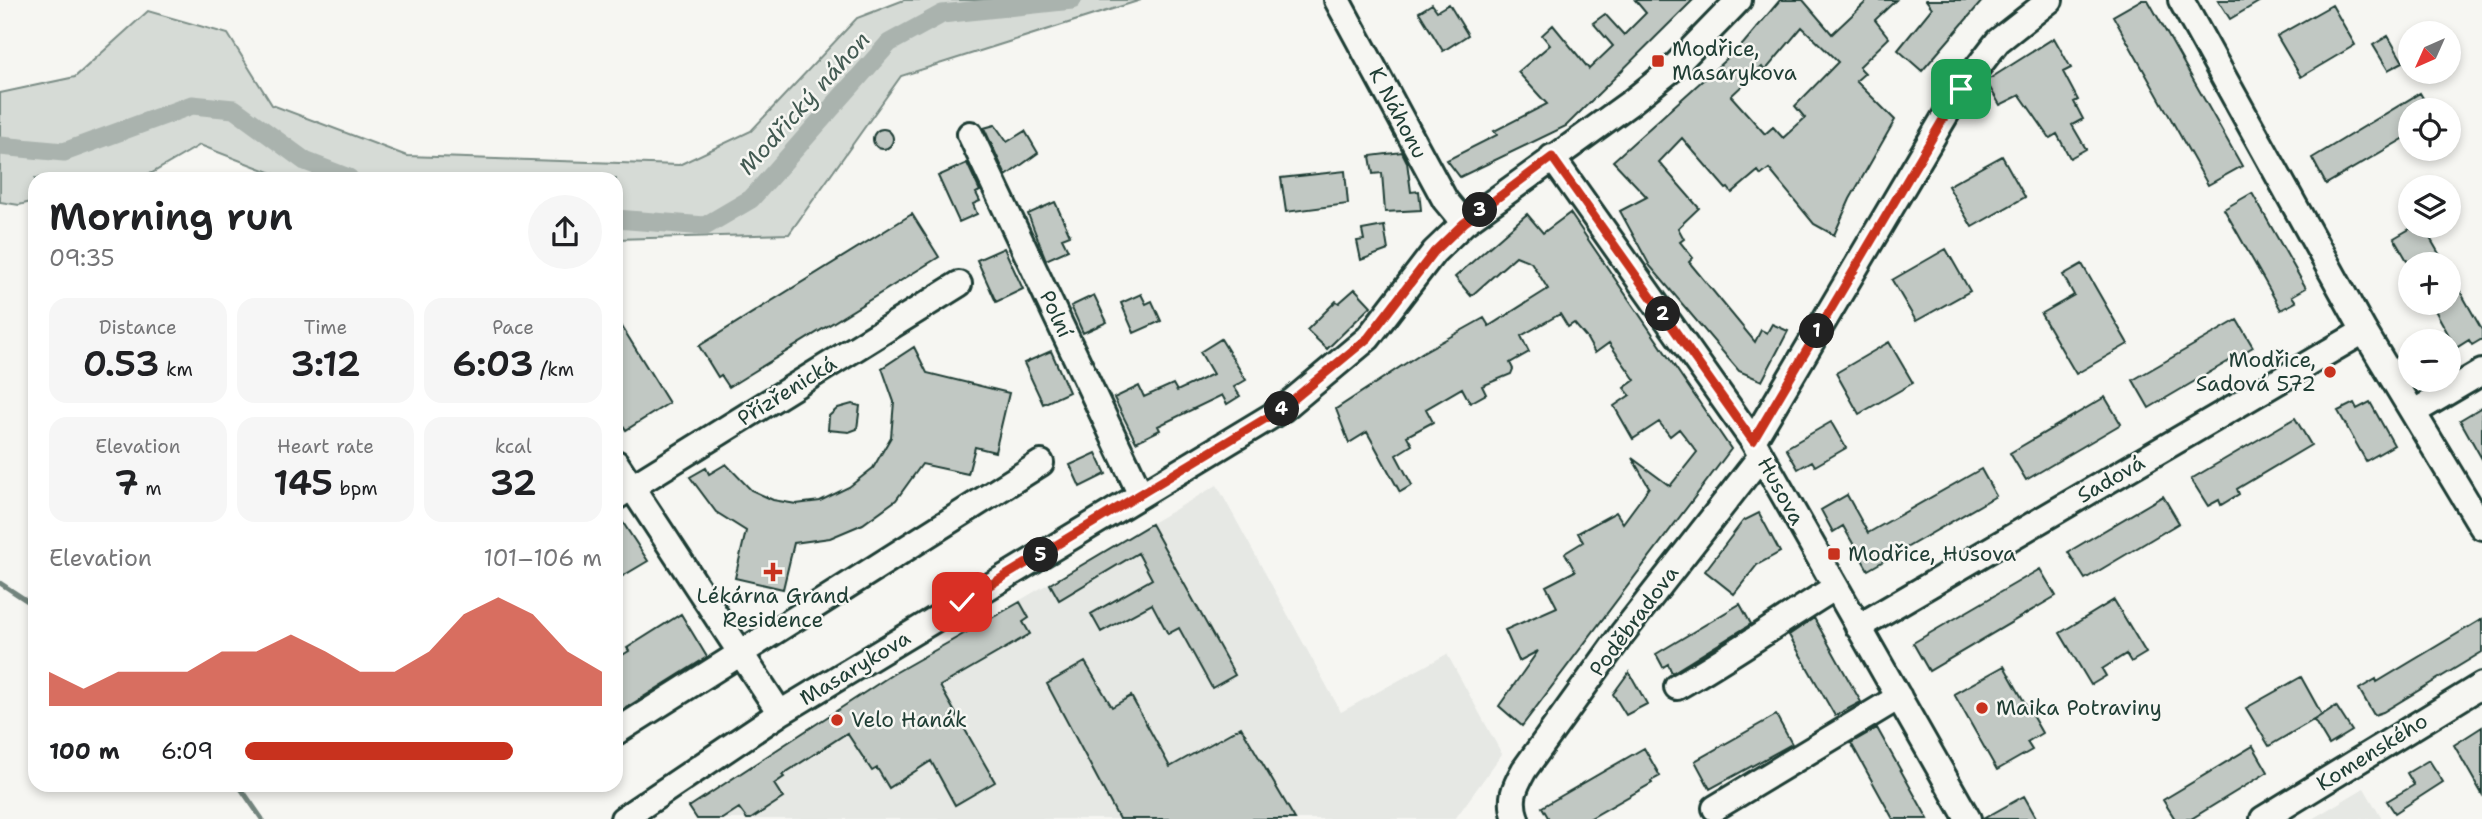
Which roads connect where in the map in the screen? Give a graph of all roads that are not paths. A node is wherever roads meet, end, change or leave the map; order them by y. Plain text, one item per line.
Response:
1 (1337, 0) edge
2 (1739, 0) edge
3 (2050, 0) edge
4 (2181, 0) edge
5 (970, 134) dead end
6 (1552, 157) junction
7 (1464, 223) junction
8 (959, 284) dead end
9 (2364, 331) junction
10 (2482, 372) edge
11 (2414, 412) junction
12 (1757, 448) junction
13 (1041, 463) dead end
14 (624, 492) edge
15 (1141, 495) junction
16 (2482, 527) edge
17 (1836, 587) junction
18 (1858, 627) junction
19 (740, 653) junction
20 (2482, 685) edge
21 (1677, 687) dead end
22 (1899, 697) junction
23 (780, 713) junction
24 (623, 728) edge
25 (1715, 808) dead end
26 (623, 819) edge
27 (1516, 819) edge
28 (1968, 819) edge
29 (2263, 819) edge

1 - 7 street, K Náhonu
2 - 6 street, Masarykova
3 - 12 street, Poděbradova
4 - 9 street
5 - 15 street, Polní
6 - 7 street, Masarykova
6 - 12 street, Husova
7 - 15 street, Masarykova
8 - 14 street, Přízřenická
9 - 11 street
9 - 18 street, Sadová
10 - 11 street
11 - 16 street
12 - 17 street, Husova
12 - 27 street, Poděbradova
13 - 19 street
14 - 19 street
15 - 23 street, Masarykova
17 - 18 street, Husova
17 - 21 street
18 - 22 street, Husova
19 - 23 street
19 - 24 street
20 - 29 street, Komenského
22 - 25 street
22 - 28 street, Husova
23 - 26 street, Masarykova

